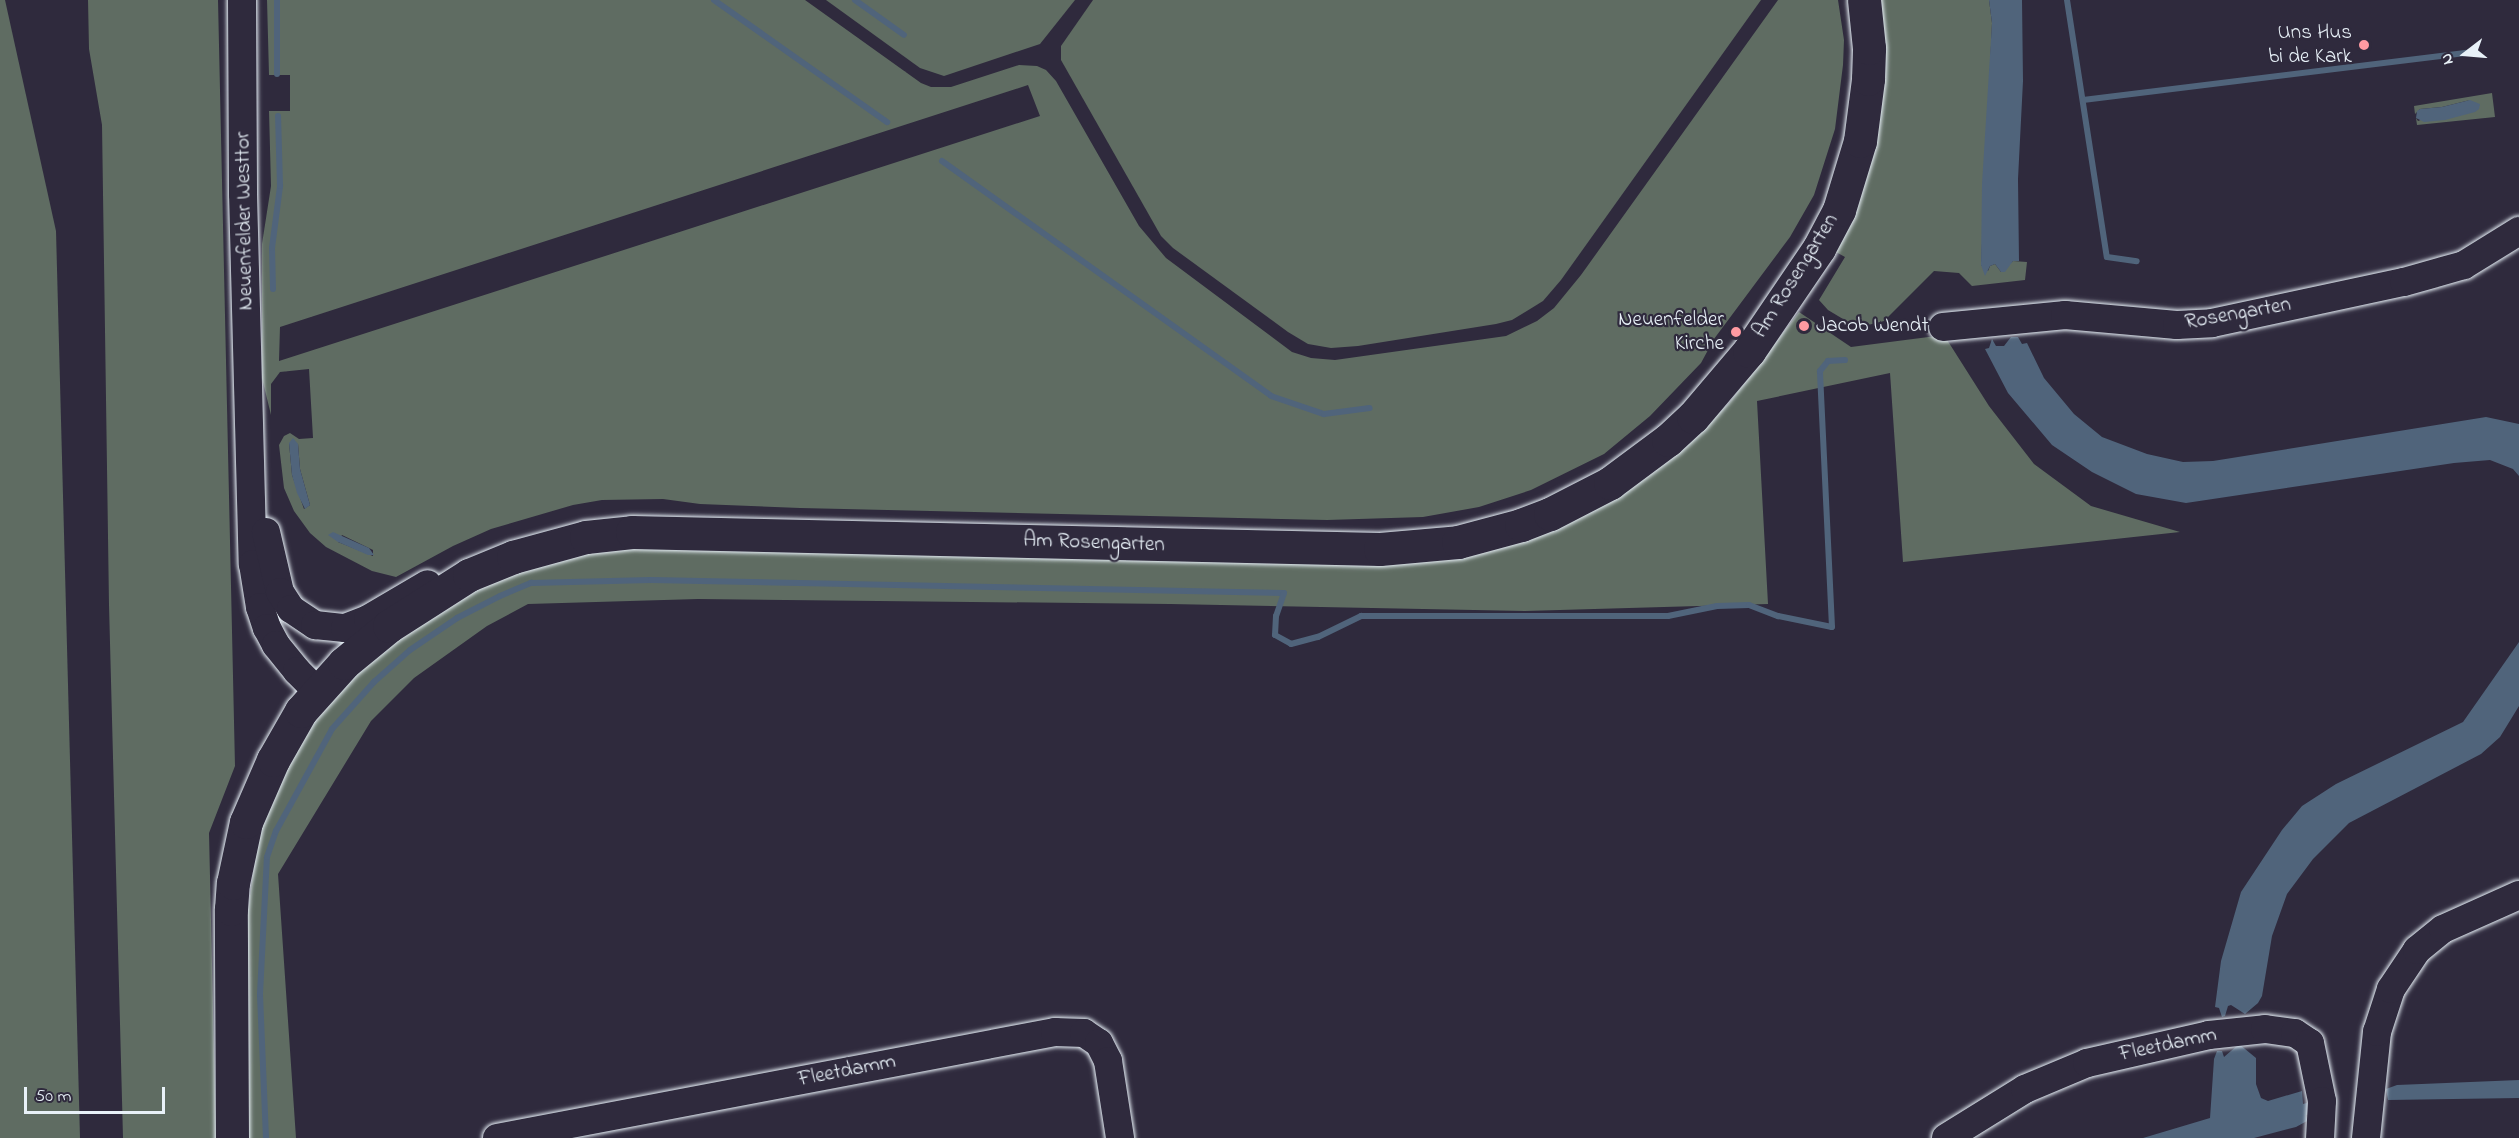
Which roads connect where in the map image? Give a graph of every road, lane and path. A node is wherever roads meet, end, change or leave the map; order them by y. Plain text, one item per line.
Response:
1 (242, 0) edge
2 (1864, 0) edge
3 (2519, 231) edge
4 (1943, 327) dead end
5 (250, 441) junction
6 (469, 575) junction
7 (317, 691) junction
8 (2519, 896) edge
9 (232, 1138) edge
10 (497, 1138) edge
11 (1120, 1138) edge
12 (1946, 1138) edge
13 (2320, 1138) edge
14 (2366, 1138) edge

1 - 5 street, Neuenfelder Westtor
2 - 6 main road, Am Rosengarten
3 - 4 street, Rosengarten
5 - 6 street, Neuenfelder Westtor
5 - 7 street, Neuenfelder Westtor
6 - 7 main road, Am Rosengarten
7 - 9 main road, Am Rosengarten
8 - 14 street
10 - 11 street, Fleetdamm
12 - 13 street, Fleetdamm

